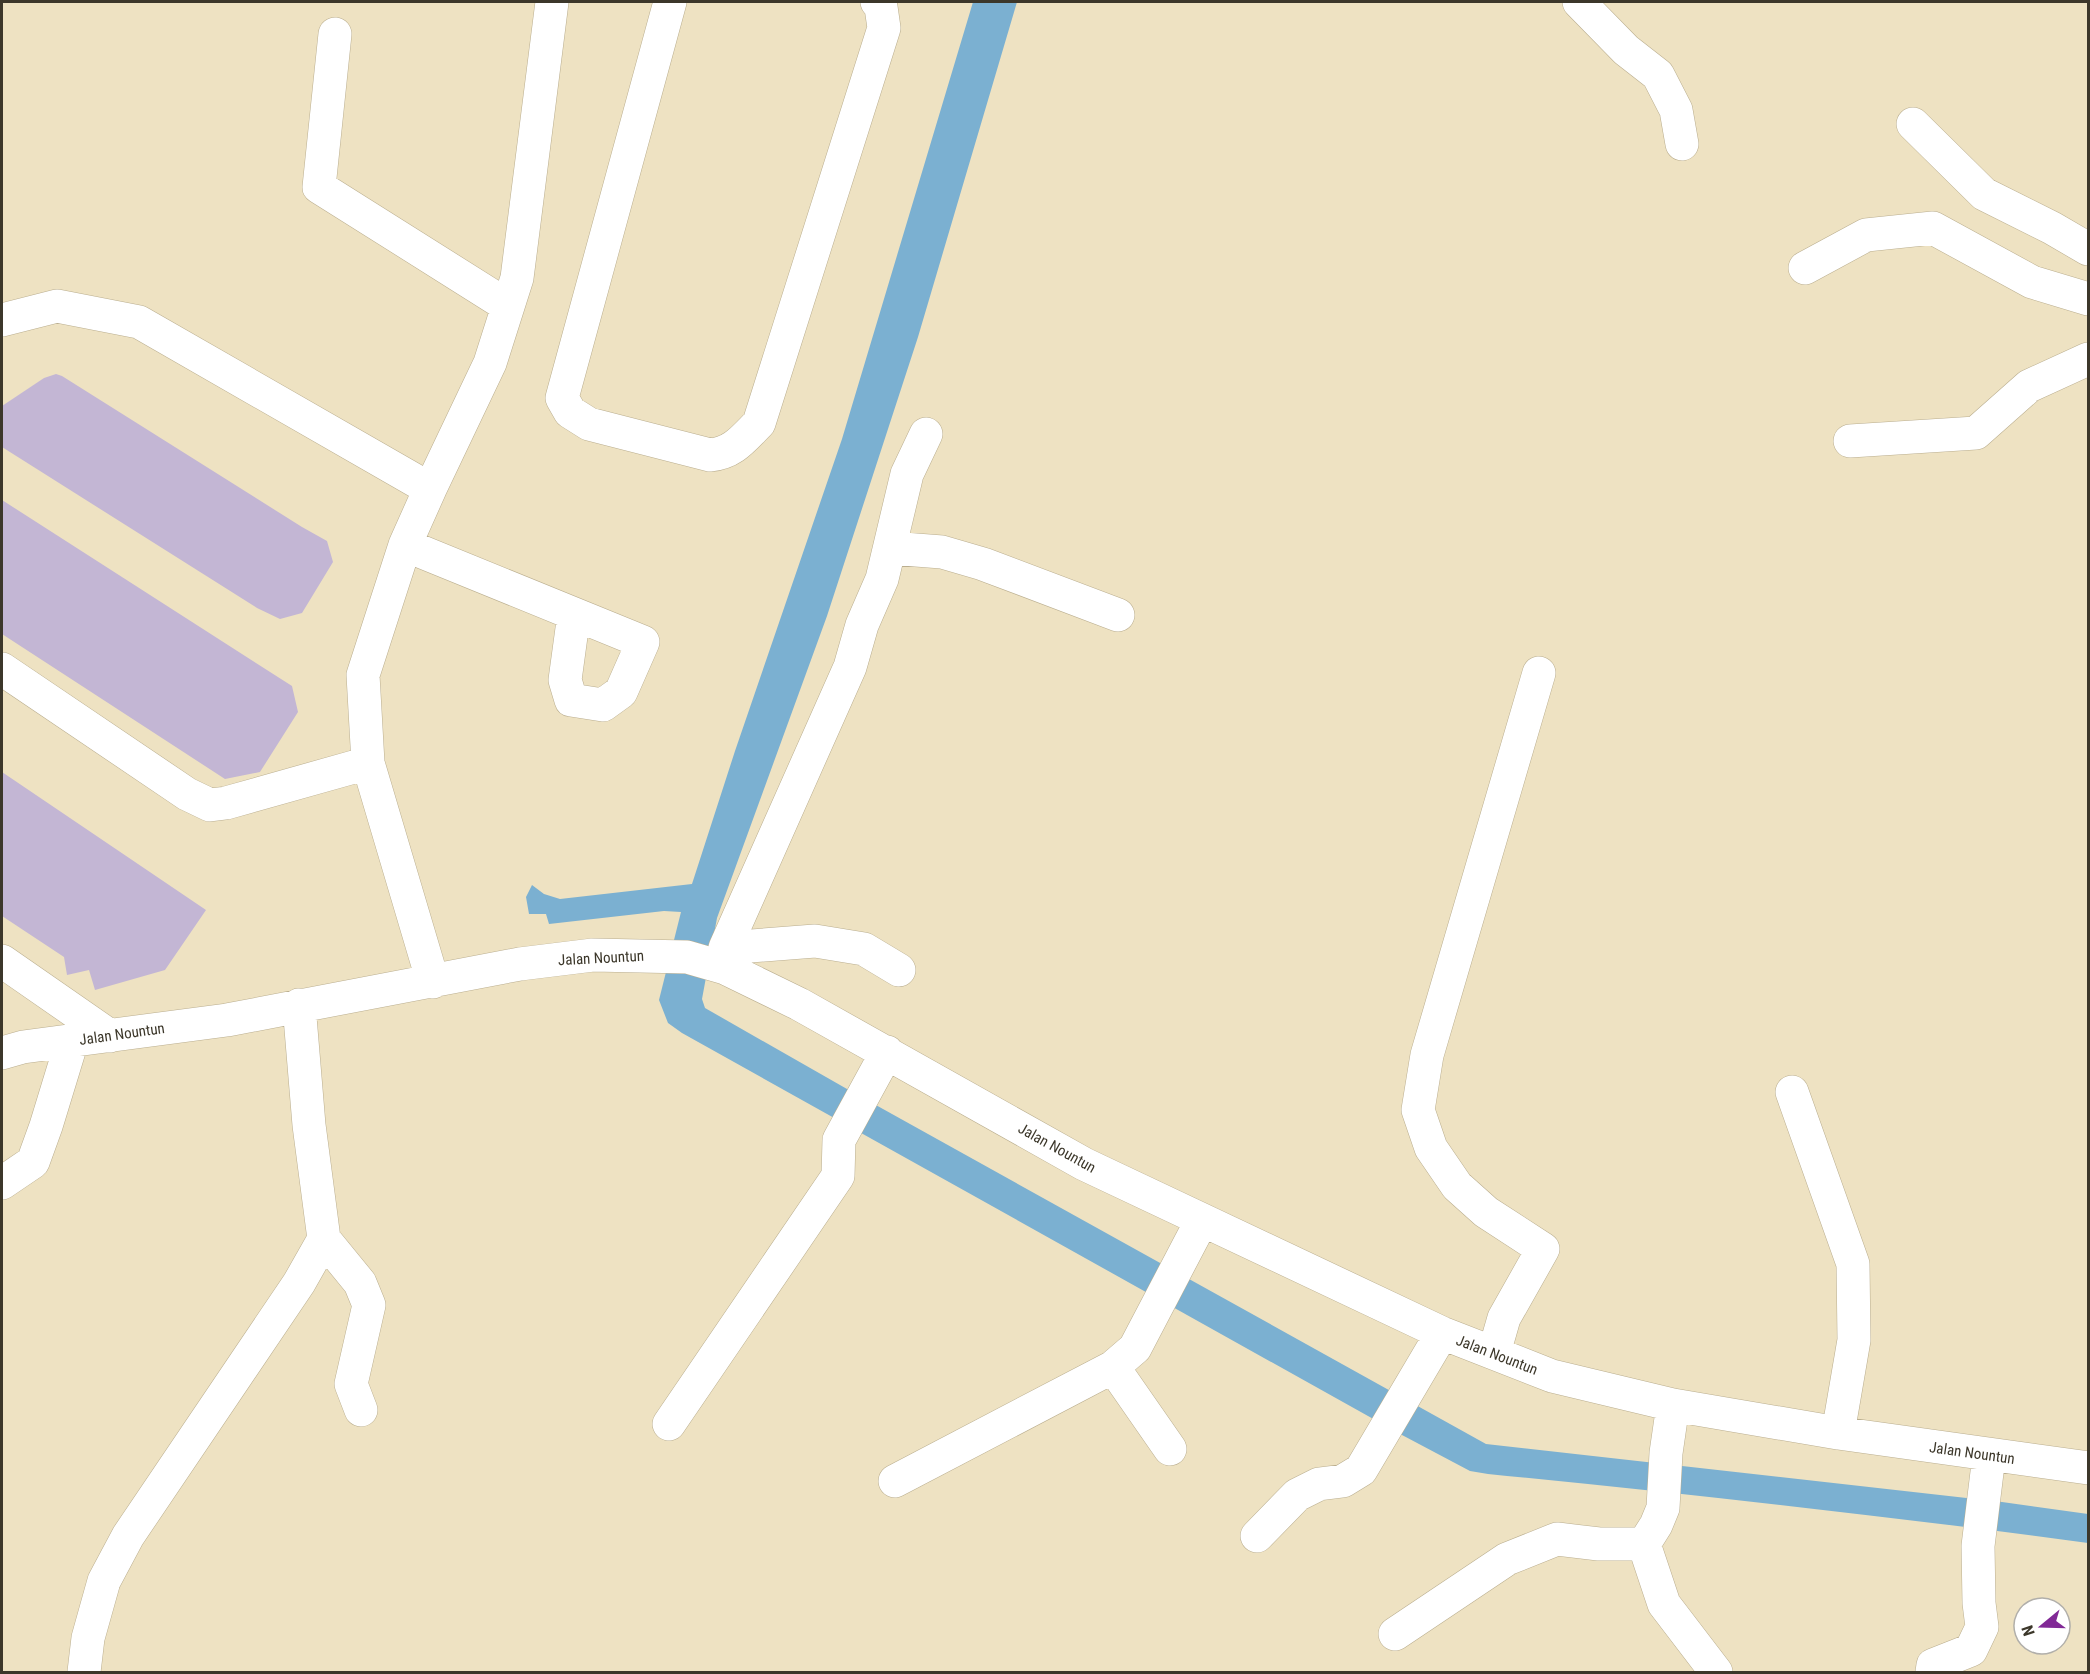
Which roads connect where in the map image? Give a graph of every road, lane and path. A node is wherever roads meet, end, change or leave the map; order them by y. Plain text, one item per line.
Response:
1 (552, 2) edge
2 (670, 2) edge
3 (877, 2) edge
4 (1579, 2) edge
5 (335, 34) dead end
6 (1913, 124) dead end
7 (1682, 144) dead end
8 (2088, 249) edge
9 (1805, 268) dead end
10 (2088, 298) edge
11 (508, 306) junction
12 (2, 320) edge
13 (2088, 359) edge
14 (926, 434) dead end
15 (1850, 441) dead end
16 (430, 489) junction
17 (405, 545) junction
18 (890, 549) junction
19 (574, 614) dead end
20 (1118, 615) dead end
21 (2, 669) edge
22 (1539, 673) dead end
23 (368, 763) junction
24 (725, 958) junction
25 (2, 961) edge
26 (899, 970) dead end
27 (433, 982) junction
28 (299, 1005) junction
29 (110, 1036) junction
30 (72, 1041) junction
31 (9, 1048) edge
32 (887, 1052) junction
33 (1792, 1092) dead end
34 (2, 1184) edge
35 (1202, 1220) junction
36 (324, 1239) junction
37 (1442, 1333) junction
38 (1494, 1353) junction
39 (1113, 1367) junction
40 (1673, 1405) junction
41 (361, 1410) dead end
42 (669, 1424) dead end
43 (1838, 1433) junction
44 (1170, 1449) dead end
45 (1989, 1456) junction
46 (2088, 1468) edge
47 (895, 1481) dead end
48 (1257, 1536) dead end
49 (1644, 1544) junction
50 (1395, 1634) dead end
51 (84, 1672) edge
52 (1716, 1672) edge
53 (1932, 1672) edge

1 - 11 street
2 - 3 street
4 - 7 street
5 - 11 street
6 - 8 street
9 - 10 street
11 - 16 street
12 - 16 street
13 - 15 street
14 - 18 street
16 - 17 street
17 - 19 street
17 - 23 street
18 - 20 street
18 - 24 street
21 - 23 street
22 - 38 street
23 - 27 street
24 - 26 street
24 - 27 street, Jalan Nountun
24 - 32 street, Jalan Nountun
25 - 29 street
27 - 28 street, Jalan Nountun
28 - 29 street, Jalan Nountun
28 - 36 street
29 - 30 street, Jalan Nountun
30 - 31 street, Jalan Nountun
30 - 34 street
32 - 35 street, Jalan Nountun
32 - 42 street
33 - 43 street
35 - 37 street, Jalan Nountun
35 - 39 street
36 - 41 street
36 - 51 street
37 - 38 street, Jalan Nountun
37 - 48 street
38 - 40 street, Jalan Nountun
39 - 44 street
39 - 47 street
40 - 43 street, Jalan Nountun
40 - 49 street
43 - 45 street, Jalan Nountun
45 - 46 street, Jalan Nountun
45 - 53 street
49 - 50 street
49 - 52 street

